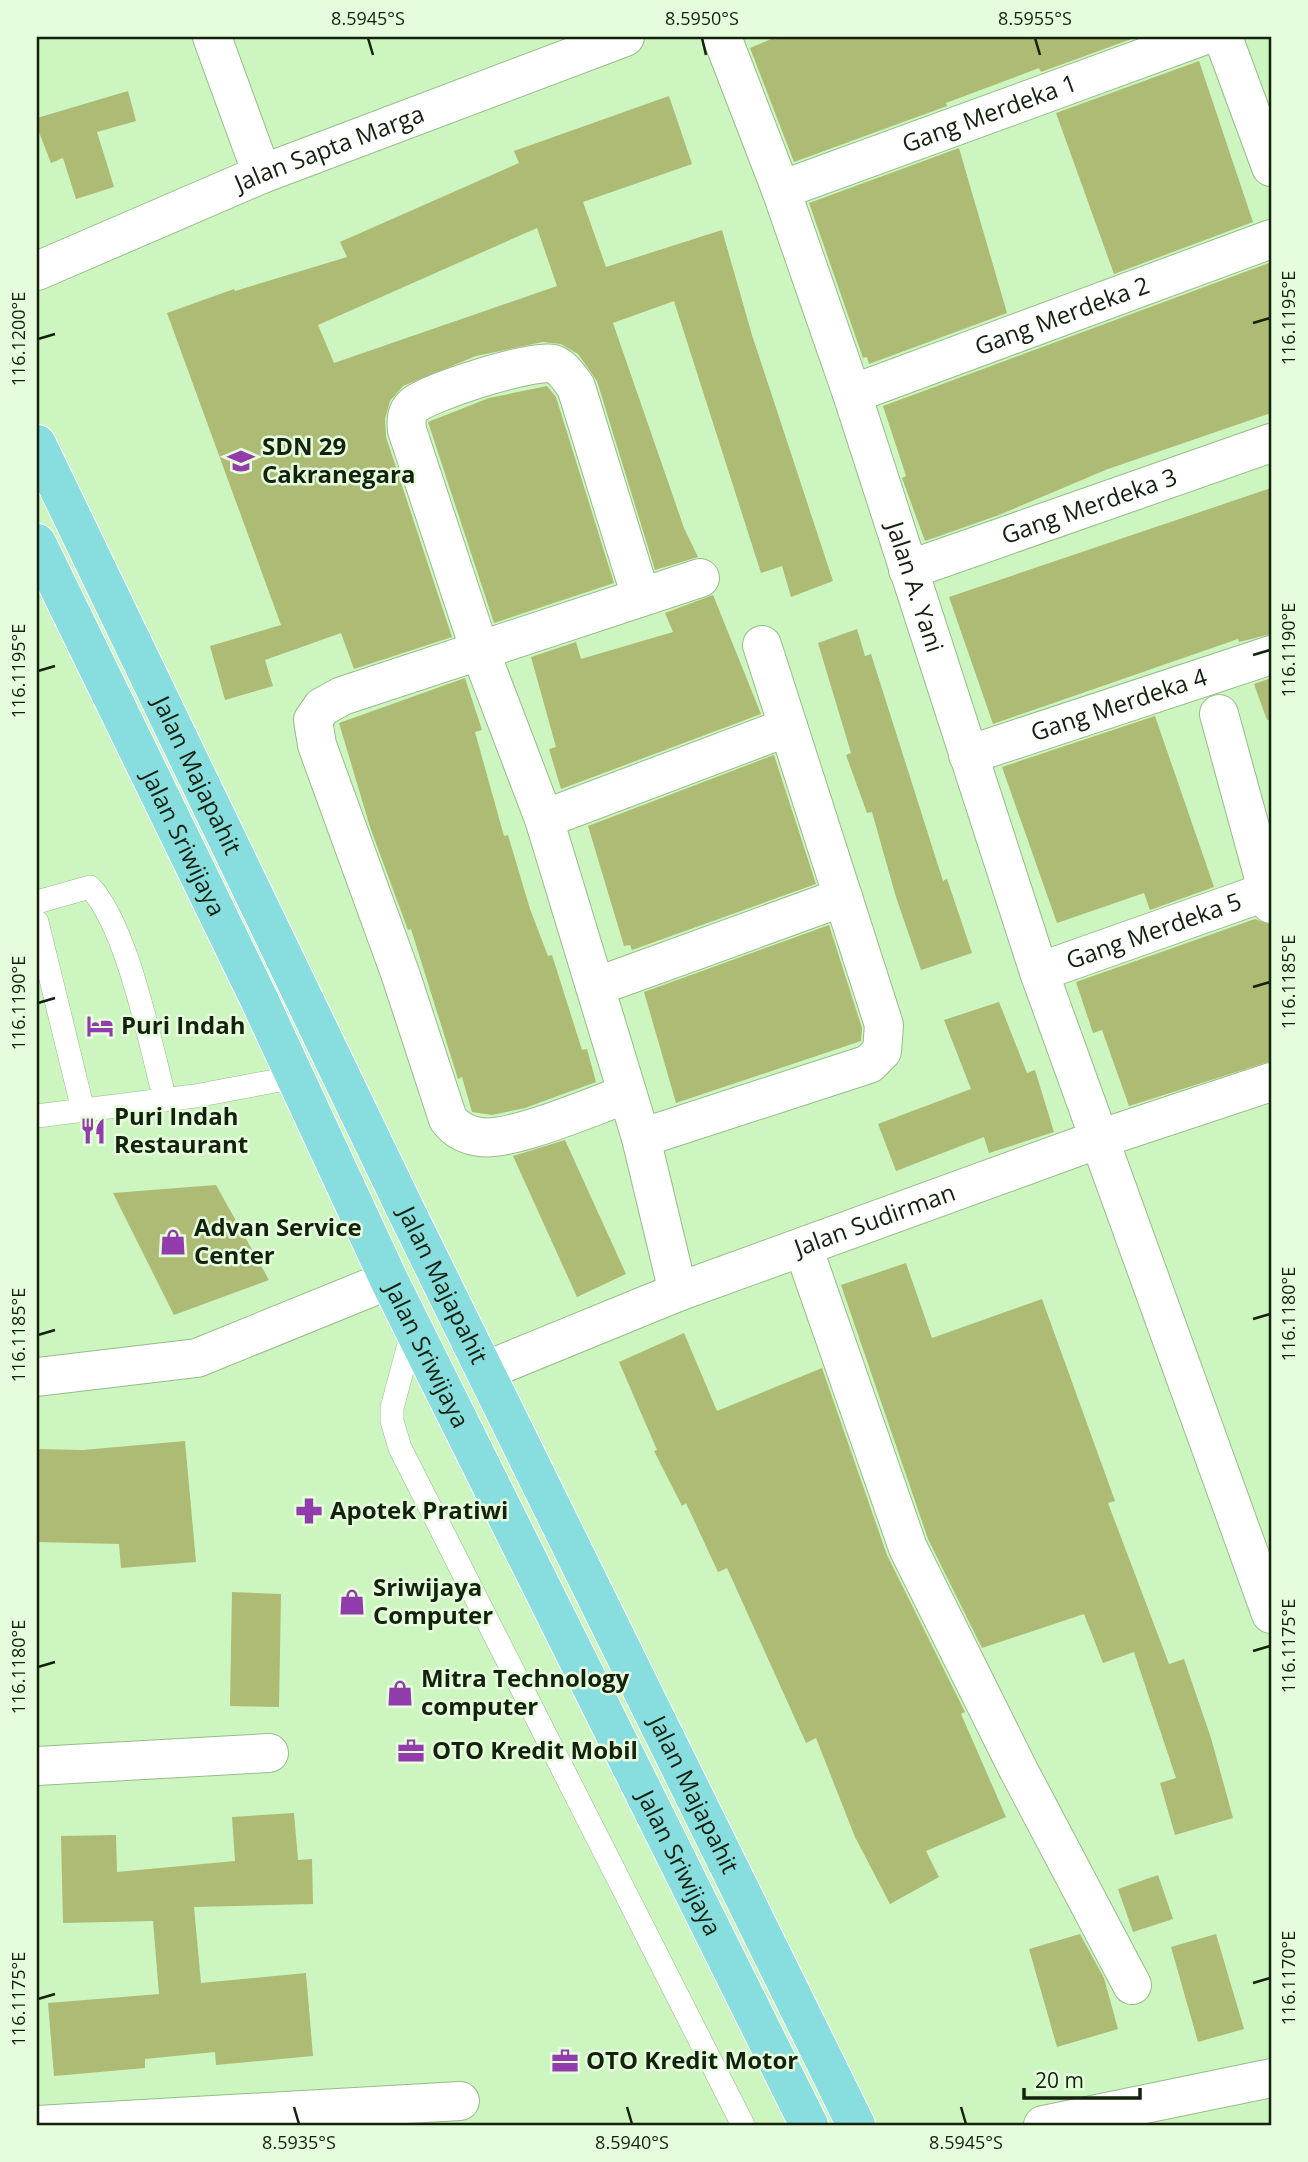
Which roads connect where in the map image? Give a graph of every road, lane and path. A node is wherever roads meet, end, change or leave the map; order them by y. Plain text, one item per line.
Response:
1 (212, 37) edge
2 (625, 37) edge
3 (722, 37) edge
4 (1200, 37) edge
5 (1223, 37) edge
6 (1271, 167) edge
7 (262, 174) junction
8 (780, 191) junction
9 (1271, 239) edge
10 (37, 271) edge
11 (852, 394) junction
12 (1271, 443) edge
13 (37, 444) edge
14 (37, 543) edge
15 (908, 570) junction
16 (700, 578) dead end
17 (641, 597) junction
18 (762, 645) dead end
19 (480, 651) junction
20 (1271, 655) edge
21 (1219, 714) dead end
22 (788, 727) junction
23 (968, 755) junction
24 (544, 819) junction
25 (1270, 895) edge
26 (843, 897) junction
27 (37, 902) edge
28 (37, 922) edge
29 (1039, 972) junction
30 (595, 987) junction
31 (296, 1077) junction
32 (1271, 1082) edge
33 (627, 1094) junction
34 (165, 1100) junction
35 (83, 1110) junction
36 (37, 1116) edge
37 (641, 1138) junction
38 (1101, 1138) junction
39 (803, 1247) junction
40 (389, 1280) junction
41 (678, 1292) junction
42 (414, 1326) junction
43 (485, 1371) junction
44 (37, 1377) edge
45 (1271, 1614) edge
46 (670, 1748) junction
47 (269, 1753) dead end
48 (37, 1766) edge
49 (631, 1767) junction
50 (1132, 1985) dead end
51 (1271, 2078) edge
52 (460, 2101) dead end
53 (37, 2125) edge
54 (743, 2125) edge
55 (809, 2125) edge
56 (856, 2125) edge
57 (1043, 2125) edge

1 - 7 street
2 - 7 street, Jalan Sapta Marga
3 - 8 street, Jalan A. Yani
4 - 8 street, Gang Merdeka 1
5 - 6 street
7 - 10 street, Jalan Sapta Marga
8 - 11 street, Jalan A. Yani
9 - 11 street, Gang Merdeka 2
11 - 15 street, Jalan A. Yani
12 - 15 street, Gang Merdeka 3
13 - 43 main road, Jalan Majapahit
14 - 31 main road, Jalan Sriwijaya
15 - 23 street, Jalan A. Yani
16 - 17 street
17 - 19 street
17 - 19 street
18 - 22 street
19 - 24 street
19 - 33 street
20 - 23 street, Gang Merdeka 4
21 - 25 street
22 - 24 street
22 - 26 street
23 - 29 street, Jalan A. Yani
24 - 30 street
25 - 29 street, Gang Merdeka 5
26 - 30 street
26 - 37 street
27 - 34 lane
28 - 35 lane
29 - 38 street, Jalan A. Yani
30 - 33 street
31 - 34 lane
31 - 40 main road, Jalan Sriwijaya
32 - 38 street, Jalan Sudirman
33 - 37 street
34 - 35 lane
35 - 36 lane
37 - 41 street
38 - 39 street, Jalan Sudirman
38 - 45 street, Jalan A. Yani
39 - 41 street, Jalan Sudirman
39 - 50 street
40 - 42 main road, Jalan Sriwijaya
40 - 44 street
41 - 43 street, Jalan Sudirman
42 - 49 main road, Jalan Sriwijaya
42 - 54 lane
43 - 46 main road, Jalan Majapahit
46 - 49 main road
46 - 56 main road, Jalan Majapahit
47 - 48 street
49 - 55 main road, Jalan Sriwijaya
51 - 57 street
52 - 53 street

